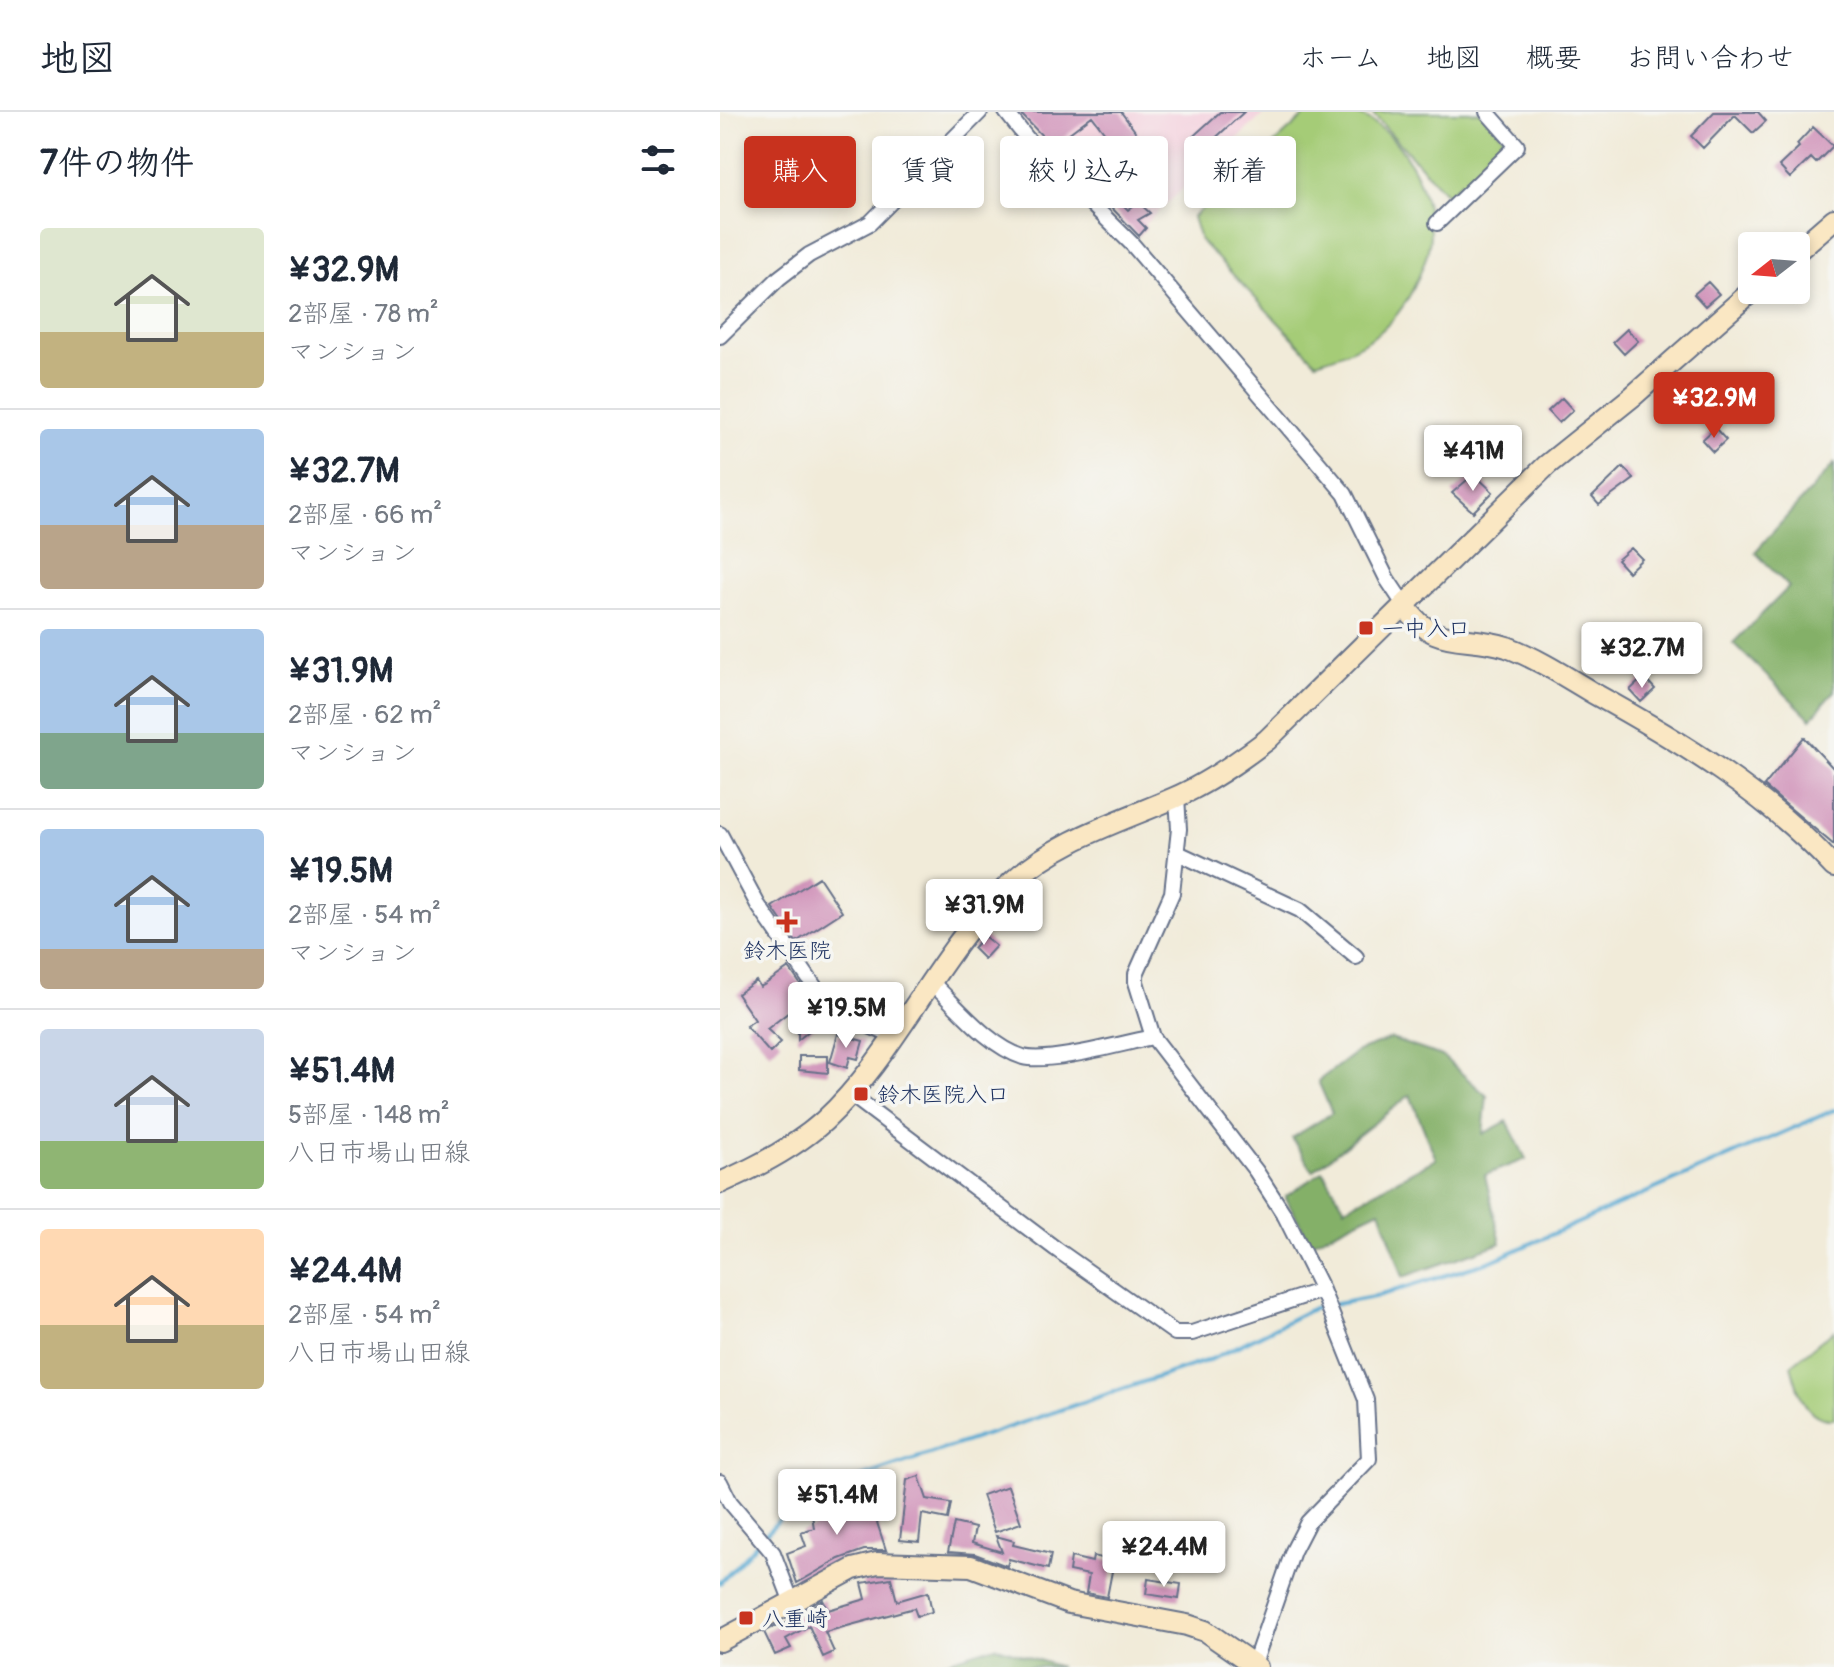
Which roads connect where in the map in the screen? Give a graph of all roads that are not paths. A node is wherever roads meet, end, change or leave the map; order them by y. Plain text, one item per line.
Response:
1 (980, 112) edge
2 (1006, 112) edge
3 (1487, 112) edge
4 (1834, 219) edge
5 (1437, 223) dead end
6 (1810, 240) edge
7 (1738, 303) edge
8 (720, 336) edge
9 (1405, 606) junction
10 (1177, 797) junction
11 (720, 834) edge
12 (1178, 853) junction
13 (1834, 867) edge
14 (1356, 957) dead end
15 (931, 982) junction
16 (893, 1036) junction
17 (1153, 1037) junction
18 (850, 1094) junction
19 (720, 1183) edge
20 (1322, 1290) junction
21 (720, 1482) edge
22 (791, 1600) junction
23 (720, 1641) edge
24 (1256, 1665) edge

1 - 8 street
2 - 9 street
3 - 5 street
4 - 6 street
7 - 9 street
9 - 10 street
9 - 13 street
10 - 12 street
10 - 15 street
11 - 16 street
12 - 14 street
12 - 17 street
15 - 16 street
15 - 17 street
16 - 18 street
17 - 20 street
18 - 19 street
18 - 20 street
20 - 24 street
21 - 22 street
22 - 23 street
22 - 24 street

